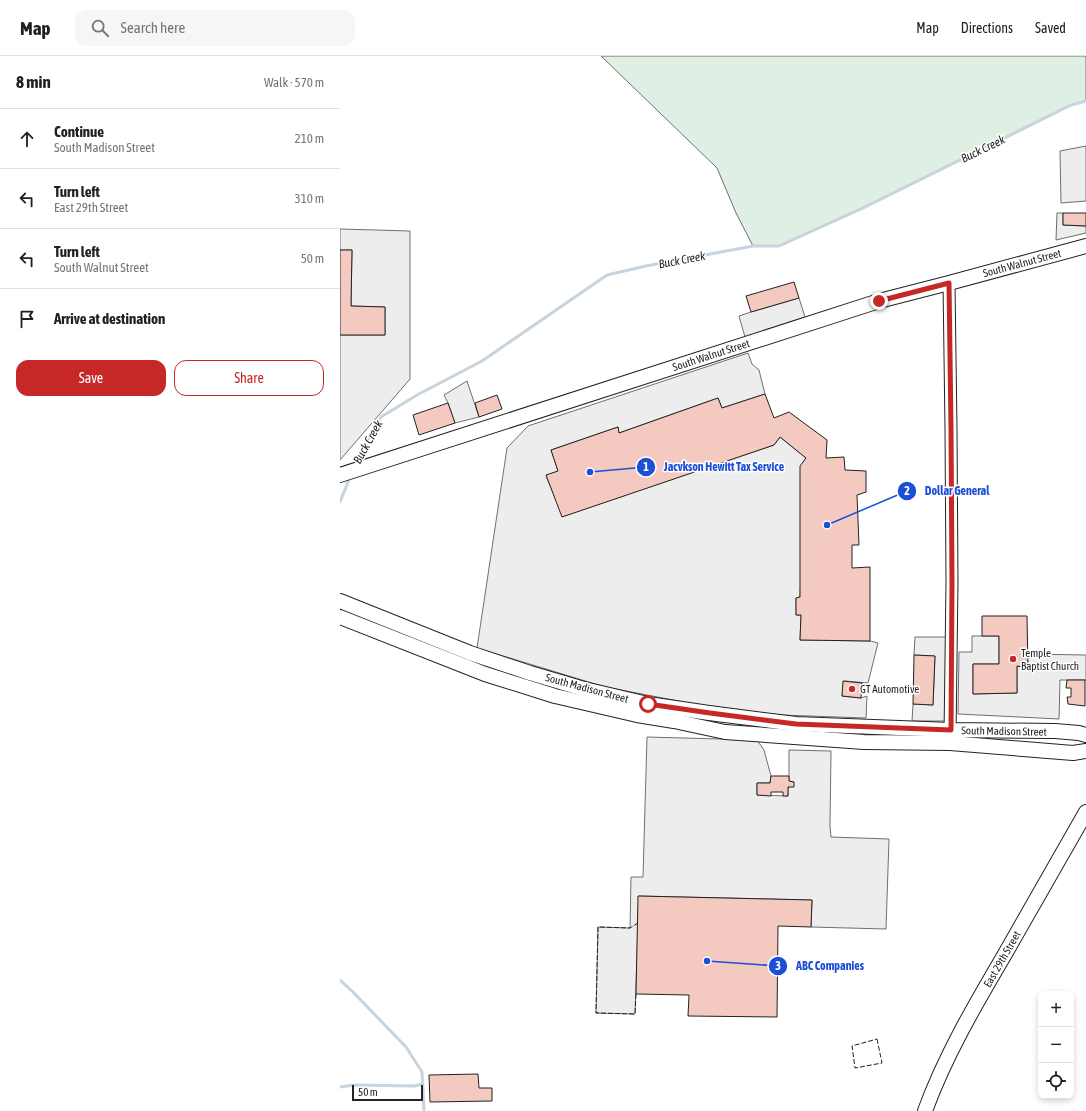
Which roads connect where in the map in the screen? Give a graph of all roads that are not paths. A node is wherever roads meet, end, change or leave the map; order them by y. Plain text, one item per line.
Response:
1 (1086, 246) edge
2 (949, 283) junction
3 (343, 474) edge
4 (340, 601) edge
5 (340, 617) edge
6 (1086, 735) edge
7 (950, 736) junction
8 (1086, 751) edge
9 (1086, 812) edge
10 (924, 1111) edge

1 - 2 main road, South Walnut Street
2 - 3 main road, South Walnut Street
2 - 7 street
4 - 7 main road, South Madison Street
5 - 7 main road, South Madison Street
6 - 7 main road, South Madison Street
7 - 8 main road, South Madison Street
9 - 10 main road, East 29th Street

